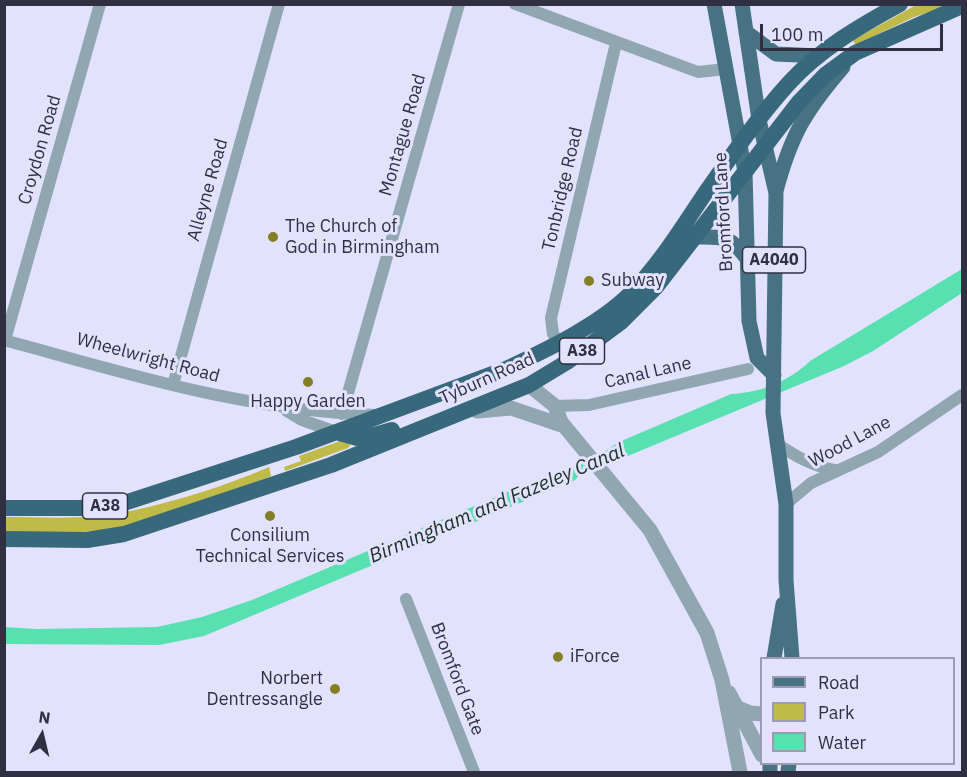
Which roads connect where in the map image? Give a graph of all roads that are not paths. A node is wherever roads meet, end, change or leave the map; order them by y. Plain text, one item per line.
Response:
1 (100, 4) edge
2 (279, 4) edge
3 (459, 4) edge
4 (515, 4) edge
5 (714, 4) edge
6 (742, 4) edge
7 (900, 4) edge
8 (963, 6) edge
9 (746, 32) junction
10 (616, 43) junction
11 (855, 53) junction
12 (819, 56) junction
13 (726, 69) junction
14 (759, 120) junction
15 (740, 145) junction
16 (765, 147) junction
17 (745, 172) junction
18 (776, 193) junction
19 (695, 237) junction
20 (748, 260) junction
21 (5, 340) edge
22 (559, 342) junction
23 (748, 369) dead end
24 (774, 375) junction
25 (173, 385) junction
26 (529, 385) junction
27 (963, 395) edge
28 (555, 406) junction
29 (402, 408) junction
30 (283, 409) junction
31 (342, 414) junction
32 (382, 415) junction
33 (448, 418) junction
34 (302, 420) junction
35 (564, 426) junction
36 (336, 432) junction
37 (776, 442) junction
38 (296, 447) junction
39 (835, 470) junction
40 (786, 504) junction
41 (4, 508) edge
42 (4, 539) edge
43 (786, 580) junction
44 (406, 599) dead end
45 (774, 657) edge
46 (792, 657) edge
47 (722, 680) junction
48 (738, 708) junction
49 (760, 714) edge
50 (760, 752) edge
51 (474, 772) edge
52 (740, 772) edge

1 - 21 street, Croydon Road
2 - 25 street, Alleyne Road
3 - 31 street, Montague Road
4 - 10 street
5 - 13 main road, Bromford Lane / A4040
6 - 9 main road, A4040
7 - 12 highway, Tyburn Road / A38
8 - 11 highway, Tyburn Road / A38
9 - 12 main road
9 - 14 main road, A4040
10 - 13 street
10 - 22 street, Tonbridge Road
11 - 16 highway, Tyburn Road / A38
11 - 18 main road
12 - 14 highway, Tyburn Road / A38
13 - 15 main road, Bromford Lane / A4040
14 - 15 highway, Tyburn Road / A38
14 - 16 main road, A4040
15 - 17 main road, Bromford Lane / A4040
15 - 22 highway, Tyburn Road / A38
16 - 17 highway, Tyburn Road / A38
16 - 18 main road, A4040
17 - 19 highway, Tyburn Road / A38
17 - 20 main road, Bromford Lane / A4040
18 - 24 main road, A4040
19 - 20 main road
19 - 26 highway, Tyburn Road / A38
20 - 24 main road, Bromford Lane / A4040
21 - 25 street, Wheelwright Road
22 - 29 highway, Tyburn Road / A38
23 - 28 street, Canal Lane
24 - 37 main road, A4040
25 - 30 street, Wheelwright Road
26 - 28 street
26 - 29 highway
26 - 33 highway, Tyburn Road / A38
27 - 39 street, Wood Lane
28 - 35 street
29 - 32 highway, Tyburn Road / A38
30 - 31 street, Wheelwright Road
30 - 34 street, Wheelwright Road
31 - 32 street, Wheelwright Road
32 - 36 highway, Tyburn Road / A38
33 - 35 street
33 - 36 highway
33 - 42 highway, Tyburn Road / A38
34 - 36 street, Wheelwright Road
34 - 38 street
35 - 47 street
36 - 38 highway, Tyburn Road / A38
37 - 39 street
37 - 40 main road, A4040
38 - 41 highway, Tyburn Road / A38
39 - 40 street, Wood Lane
40 - 43 main road, A4040
43 - 45 main road, A4040
43 - 46 main road, A4040
44 - 51 street, Bromford Gate
47 - 48 street
47 - 52 street
48 - 49 street
48 - 50 street

